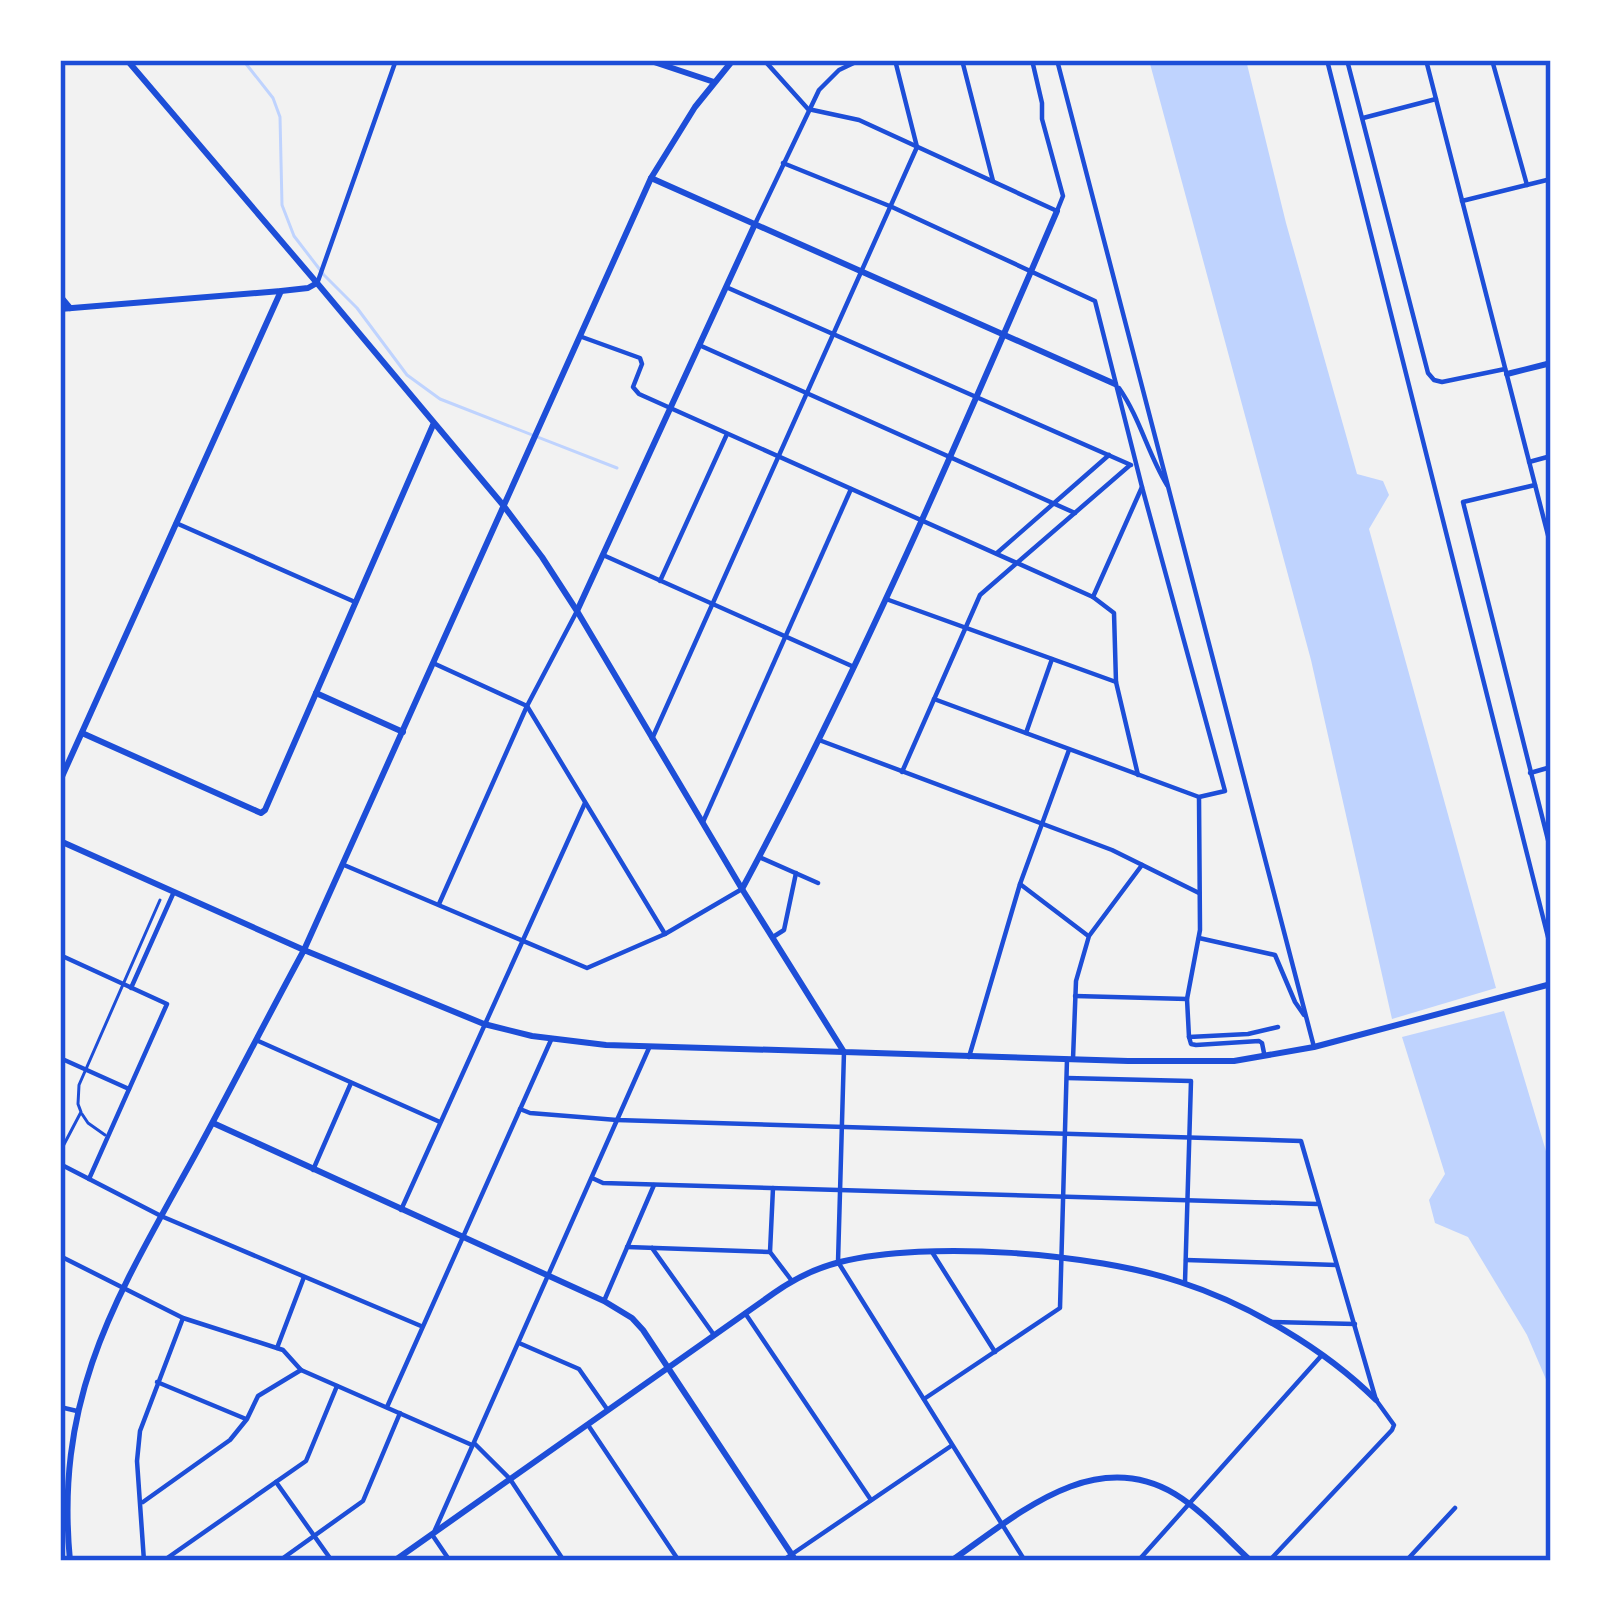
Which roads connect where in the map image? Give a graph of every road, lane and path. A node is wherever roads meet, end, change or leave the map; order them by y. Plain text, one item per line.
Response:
1 (128, 60) edge
2 (395, 60) edge
3 (648, 60) edge
4 (733, 60) edge
5 (764, 60) edge
6 (860, 60) edge
7 (895, 60) edge
8 (962, 60) edge
9 (1032, 60) edge
10 (1057, 60) edge
11 (1327, 60) edge
12 (1347, 60) edge
13 (1426, 60) edge
14 (1492, 60) edge
15 (714, 82) junction
16 (1436, 99) junction
17 (808, 109) junction
18 (1363, 118) junction
19 (917, 147) junction
20 (783, 163) junction
21 (651, 178) junction
22 (1551, 179) edge
23 (993, 182) junction
24 (1527, 185) junction
25 (1462, 201) junction
26 (892, 207) junction
27 (1057, 211) junction
28 (755, 224) junction
29 (1031, 271) junction
30 (863, 272) junction
31 (317, 283) junction
32 (726, 287) junction
33 (280, 291) junction
34 (60, 296) edge
35 (70, 308) junction
36 (60, 309) edge
37 (835, 334) junction
38 (1003, 334) junction
39 (580, 336) junction
40 (699, 345) junction
41 (1551, 363) edge
42 (1506, 372) junction
43 (1115, 384) junction
44 (808, 394) junction
45 (975, 397) junction
46 (670, 407) junction
47 (433, 425) junction
48 (727, 434) junction
49 (1109, 455) junction
50 (1551, 456) edge
51 (779, 457) junction
52 (948, 458) junction
53 (1529, 462) junction
54 (1133, 464) junction
55 (1535, 484) junction
56 (1142, 487) junction
57 (851, 489) junction
58 (1172, 492) junction
59 (1054, 504) junction
60 (502, 506) junction
61 (1075, 513) junction
62 (921, 520) junction
63 (176, 523) junction
64 (1551, 547) edge
65 (997, 553) junction
66 (603, 555) junction
67 (1018, 562) junction
68 (660, 581) junction
69 (1093, 597) junction
70 (886, 599) junction
71 (355, 602) junction
72 (713, 604) junction
73 (577, 611) junction
74 (966, 628) junction
75 (784, 637) junction
76 (1052, 659) junction
77 (433, 663) junction
78 (854, 667) junction
79 (1116, 682) junction
80 (316, 693) junction
81 (934, 700) junction
82 (527, 706) junction
83 (403, 732) junction
84 (1025, 733) junction
85 (82, 734) junction
86 (652, 739) junction
87 (819, 740) junction
88 (1069, 750) junction
89 (1551, 767) edge
90 (902, 772) junction
91 (1530, 773) junction
92 (1138, 775) junction
93 (60, 781) edge
94 (1199, 797) junction
95 (585, 803) junction
96 (704, 822) junction
97 (1041, 824) junction
98 (60, 841) edge
99 (1551, 852) edge
100 (759, 857) junction
101 (343, 865) junction
102 (1142, 865) junction
103 (796, 873) junction
104 (818, 883) dead end
105 (1020, 884) junction
106 (742, 889) junction
107 (174, 892) junction
108 (1199, 892) junction
109 (160, 900) dead end
110 (439, 905) junction
111 (665, 934) junction
112 (1089, 936) junction
113 (773, 937) junction
114 (1199, 938) junction
115 (524, 941) junction
116 (1551, 948) edge
117 (304, 950) junction
118 (60, 956) edge
119 (123, 984) junction
120 (1551, 984) edge
121 (131, 988) junction
122 (1075, 996) junction
123 (1187, 999) junction
124 (1306, 1017) junction
125 (484, 1024) junction
126 (1278, 1027) dead end
127 (1189, 1037) junction
128 (256, 1040) junction
129 (551, 1040) junction
130 (1314, 1047) junction
131 (649, 1048) junction
132 (844, 1052) junction
133 (969, 1057) junction
134 (1265, 1057) junction
135 (60, 1058) edge
136 (1070, 1059) junction
137 (86, 1070) junction
138 (1067, 1078) junction
139 (351, 1082) junction
140 (130, 1089) junction
141 (520, 1109) junction
142 (81, 1112) junction
143 (617, 1120) junction
144 (440, 1122) junction
145 (213, 1123) junction
146 (840, 1129) junction
147 (1065, 1134) junction
148 (109, 1137) junction
149 (1190, 1138) junction
150 (60, 1152) edge
151 (60, 1164) edge
152 (313, 1170) junction
153 (592, 1178) junction
154 (89, 1179) junction
155 (654, 1185) junction
156 (772, 1188) junction
157 (838, 1191) junction
158 (1064, 1197) junction
159 (1189, 1200) junction
160 (1318, 1204) junction
161 (401, 1210) junction
162 (161, 1216) junction
163 (463, 1238) junction
164 (627, 1247) junction
165 (652, 1248) junction
166 (770, 1252) junction
167 (932, 1252) junction
168 (60, 1256) edge
169 (1062, 1258) junction
170 (1186, 1260) junction
171 (838, 1262) junction
172 (1337, 1265) junction
173 (304, 1276) junction
174 (548, 1276) junction
175 (791, 1281) junction
176 (1185, 1283) junction
177 (122, 1288) junction
178 (604, 1301) junction
179 (746, 1313) junction
180 (183, 1318) junction
181 (1268, 1322) junction
182 (1355, 1324) junction
183 (423, 1327) junction
184 (714, 1335) junction
185 (519, 1343) junction
186 (277, 1348) junction
187 (995, 1352) junction
188 (1322, 1355) junction
189 (668, 1369) junction
190 (301, 1370) junction
191 (157, 1382) junction
192 (337, 1386) junction
193 (924, 1400) junction
194 (1376, 1400) junction
195 (60, 1407) edge
196 (387, 1408) junction
197 (608, 1410) junction
198 (77, 1411) junction
199 (400, 1413) junction
200 (247, 1419) junction
201 (588, 1424) junction
202 (474, 1445) junction
203 (951, 1445) junction
204 (510, 1479) junction
205 (276, 1482) junction
206 (871, 1500) junction
207 (140, 1504) junction
208 (1190, 1505) junction
209 (1455, 1508) dead end
210 (1002, 1526) junction
211 (433, 1532) junction
212 (314, 1536) junction
213 (794, 1558) edge
214 (70, 1561) edge
215 (144, 1561) edge
216 (163, 1561) edge
217 (279, 1561) edge
218 (332, 1561) edge
219 (394, 1561) edge
220 (450, 1561) edge
221 (564, 1561) edge
222 (679, 1561) edge
223 (782, 1561) edge
224 (951, 1561) edge
225 (1025, 1561) edge
226 (1138, 1561) edge
227 (1251, 1561) edge
228 (1269, 1561) edge
229 (1406, 1561) edge

1 - 31 street
2 - 31 street
3 - 15 street
4 - 15 street
5 - 17 street
6 - 17 street
7 - 19 street
8 - 23 street
9 - 27 street
10 - 58 street
11 - 116 street
12 - 18 street
13 - 16 street
14 - 24 street
15 - 21 street
16 - 18 street
16 - 25 street
17 - 19 street
17 - 20 street
18 - 42 street
19 - 23 street
19 - 26 street
20 - 26 street
20 - 28 street
21 - 28 street
21 - 39 street
22 - 24 street
23 - 27 street
24 - 25 street
25 - 42 street
26 - 29 street
26 - 30 street
27 - 29 street
28 - 30 street
28 - 32 street
29 - 38 street
29 - 43 street
30 - 37 street
30 - 38 street
31 - 33 street
31 - 47 street
32 - 37 street
32 - 40 street
33 - 35 street
33 - 63 street
34 - 35 street
35 - 36 street
37 - 44 street
37 - 45 street
38 - 43 street
38 - 45 street
39 - 46 street
39 - 60 street
40 - 44 street
40 - 46 street
41 - 42 street
42 - 53 street
43 - 54 street
43 - 58 street
44 - 51 street
44 - 52 street
45 - 49 street
45 - 52 street
46 - 48 street
46 - 66 street
47 - 60 street
47 - 71 street
48 - 51 street
48 - 68 street
49 - 54 street
49 - 59 street
50 - 53 street
51 - 57 street
51 - 72 street
52 - 59 street
52 - 62 street
53 - 55 street
54 - 56 street
54 - 61 street
55 - 64 street
55 - 91 street
56 - 69 street
56 - 94 street
57 - 62 street
57 - 75 street
58 - 124 street
59 - 61 street
59 - 65 street
60 - 73 street
60 - 77 street
61 - 67 street
62 - 65 street
62 - 70 street
63 - 71 street
63 - 85 street
65 - 67 street
66 - 68 street
66 - 73 street
67 - 69 street
67 - 74 street
68 - 72 street
69 - 79 street
70 - 74 street
70 - 78 street
71 - 80 street
72 - 75 street
72 - 86 street
73 - 82 street
73 - 86 street
74 - 76 street
74 - 81 street
75 - 78 street
75 - 96 street
76 - 79 street
76 - 84 street
77 - 82 street
77 - 83 street
78 - 87 street
79 - 92 street
80 - 83 street
80 - 85 street
81 - 84 street
81 - 90 street
82 - 95 street
82 - 110 street
83 - 101 street
84 - 88 street
85 - 93 street
86 - 96 street
87 - 90 street
87 - 100 street
88 - 92 street
88 - 97 street
89 - 91 street
90 - 97 street
91 - 99 street
92 - 94 street
94 - 108 street
95 - 111 street
95 - 115 street
96 - 106 street
97 - 102 street
97 - 105 street
98 - 107 street
100 - 103 street
100 - 106 street
101 - 110 street
101 - 117 street
102 - 108 street
102 - 112 street
103 - 104 street
103 - 113 street
105 - 112 street
105 - 133 street
106 - 111 street
106 - 113 street
107 - 117 street
107 - 121 street
108 - 114 street
109 - 119 street
110 - 115 street
111 - 115 street
112 - 122 street
113 - 132 street
114 - 123 street
114 - 124 street
115 - 125 street
117 - 125 street
117 - 128 street
118 - 119 street
119 - 121 street
119 - 137 street
120 - 130 street
121 - 140 street
122 - 123 street
122 - 136 street
123 - 127 street
124 - 130 street
125 - 129 street
125 - 144 street
126 - 127 street
127 - 134 street
128 - 139 street
128 - 145 street
129 - 131 street
129 - 141 street
130 - 134 street
131 - 132 street
131 - 143 street
132 - 133 street
132 - 146 street
133 - 136 street
134 - 136 street
135 - 137 street
136 - 138 street
137 - 140 street
137 - 142 street
138 - 147 street
138 - 149 street
139 - 144 street
139 - 152 street
140 - 148 street
141 - 143 street
141 - 163 street
142 - 148 street
142 - 150 street
143 - 146 street
143 - 153 street
144 - 161 street
145 - 152 street
145 - 162 street
146 - 147 street
146 - 157 street
147 - 149 street
147 - 158 street
148 - 154 street
149 - 159 street
149 - 160 street
151 - 154 street
152 - 161 street
153 - 155 street
153 - 174 street
154 - 162 street
155 - 156 street
155 - 164 street
156 - 157 street
156 - 166 street
157 - 158 street
157 - 171 street
158 - 159 street
158 - 169 street
159 - 160 street
159 - 170 street
160 - 172 street
161 - 163 street
162 - 173 street
162 - 177 street
163 - 174 street
163 - 183 street
164 - 165 street
164 - 178 street
165 - 166 street
165 - 184 street
166 - 175 street
167 - 169 street
167 - 171 street
167 - 187 street
168 - 177 street
169 - 176 street
169 - 187 street
170 - 172 street
170 - 176 street
171 - 175 street
171 - 193 street
172 - 182 street
173 - 183 street
173 - 186 street
174 - 178 street
174 - 185 street
175 - 179 street
176 - 181 street
177 - 180 street
177 - 198 street
178 - 189 street
179 - 184 street
179 - 206 street
180 - 186 street
180 - 191 street
181 - 182 street
181 - 188 street
182 - 194 street
183 - 196 street
184 - 189 street
185 - 197 street
185 - 202 street
186 - 190 street
187 - 193 street
188 - 194 street
188 - 208 street
189 - 197 street
189 - 213 street
190 - 192 street
190 - 200 street
191 - 200 street
191 - 207 street
192 - 196 street
192 - 205 street
193 - 203 street
194 - 228 street
195 - 198 street
196 - 199 street
197 - 201 street
198 - 214 street
199 - 202 street
199 - 212 street
200 - 207 street
201 - 204 street
201 - 222 street
202 - 204 street
202 - 211 street
203 - 206 street
203 - 210 street
204 - 211 street
204 - 221 street
205 - 212 street
205 - 216 street
206 - 213 street
207 - 215 street
208 - 210 street
208 - 226 street
208 - 227 street
209 - 229 street
210 - 224 street
210 - 225 street
211 - 219 street
211 - 220 street
212 - 217 street
212 - 218 street
213 - 223 street

